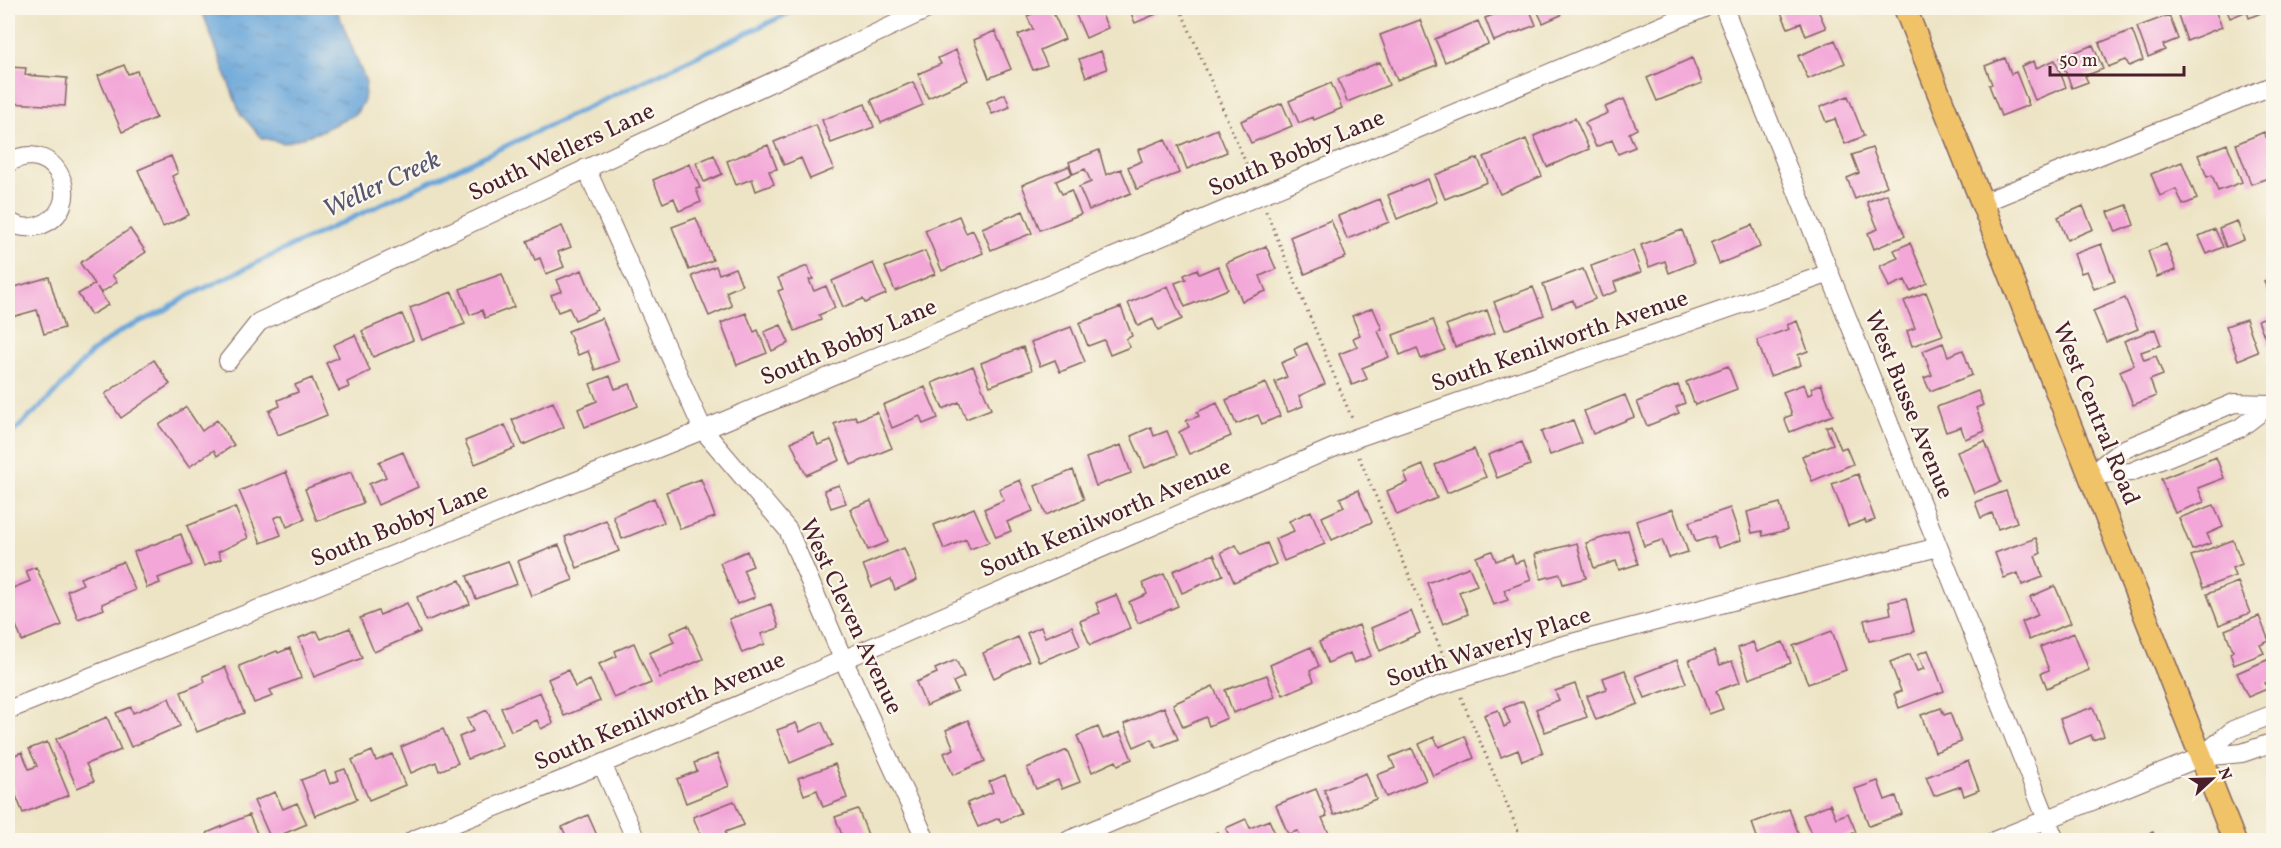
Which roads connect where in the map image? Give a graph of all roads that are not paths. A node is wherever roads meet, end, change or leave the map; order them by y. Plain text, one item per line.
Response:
1 (930, 8) edge
2 (1704, 8) edge
3 (1724, 8) edge
4 (1905, 8) edge
5 (2274, 85) edge
6 (8, 163) edge
7 (586, 168) junction
8 (1982, 203) junction
9 (8, 220) edge
10 (1830, 273) junction
11 (228, 361) dead end
12 (2271, 403) edge
13 (703, 430) junction
14 (2090, 475) junction
15 (1938, 547) junction
16 (843, 659) junction
17 (8, 710) edge
18 (2274, 714) edge
19 (2274, 742) edge
20 (2201, 757) junction
21 (602, 764) junction
22 (2047, 821) junction
23 (413, 840) edge
24 (636, 840) edge
25 (926, 840) edge
26 (1069, 840) edge
27 (1996, 840) edge
28 (2055, 840) edge
29 (2234, 840) edge

1 - 7 street, South Wellers Lane
2 - 13 street, South Bobby Lane
3 - 10 street, West Busse Avenue
4 - 8 main road, West Central Road
5 - 8 street
6 - 9 street
7 - 11 street, South Wellers Lane
7 - 13 street, West Cleven Avenue
8 - 14 main road, West Central Road
10 - 15 street, West Busse Avenue
10 - 16 street, South Kenilworth Avenue
12 - 14 street
12 - 14 street
13 - 16 street, West Cleven Avenue
13 - 17 street, South Bobby Lane
14 - 20 main road, West Central Road
15 - 22 street, West Busse Avenue
15 - 26 street, South Waverly Place
16 - 21 street, South Kenilworth Avenue
16 - 25 street, West Cleven Avenue
18 - 20 street
19 - 20 street
20 - 22 street
20 - 29 main road, West Central Road
21 - 23 street, South Kenilworth Avenue
21 - 24 street
22 - 27 street
22 - 28 street, West Busse Avenue

